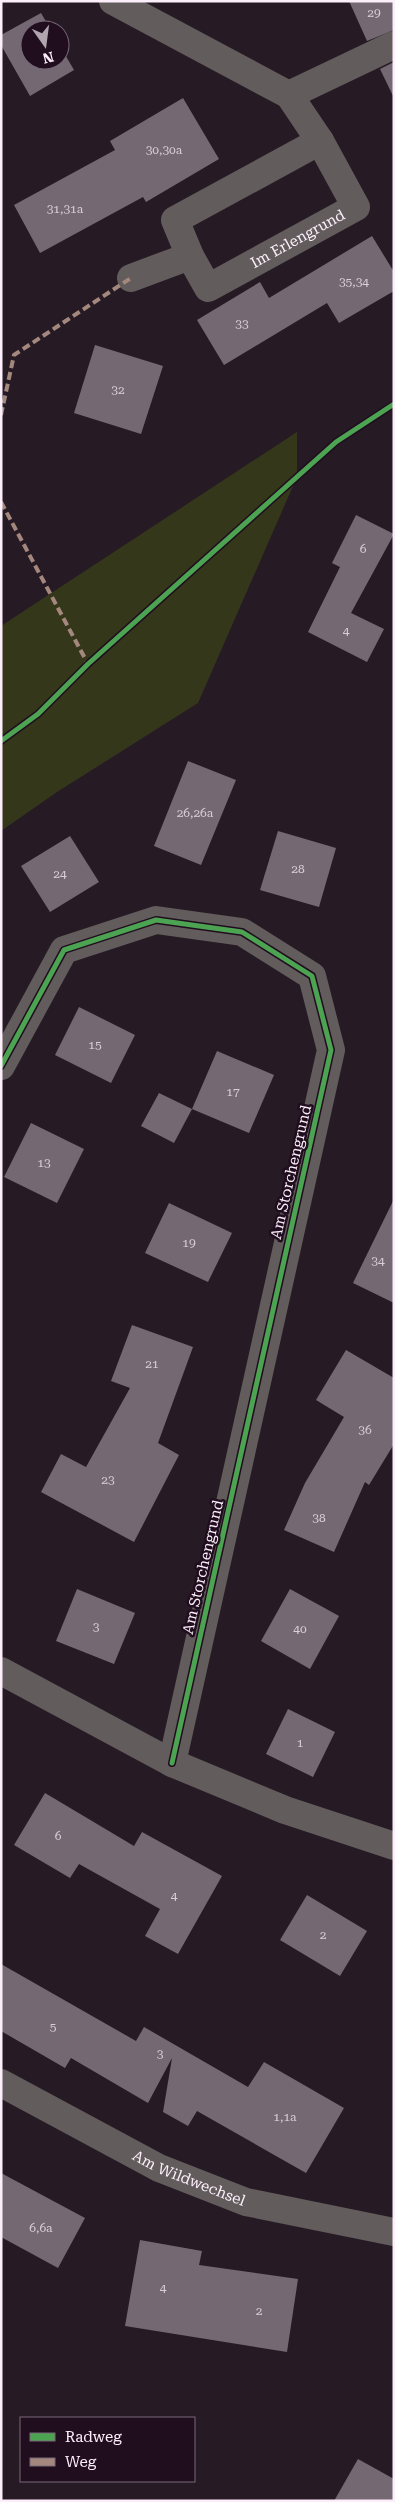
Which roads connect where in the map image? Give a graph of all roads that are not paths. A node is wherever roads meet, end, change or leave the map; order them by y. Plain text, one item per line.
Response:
1 (114, 1) edge
2 (394, 45) edge
3 (289, 95) junction
4 (320, 141) junction
5 (190, 256) junction
6 (131, 278) dead end
7 (1, 1066) edge
8 (1, 1671) edge
9 (172, 1762) junction
10 (394, 1846) edge
11 (1, 2082) edge
12 (394, 2232) edge

1 - 3 street, Im Erlengrund
2 - 3 street
3 - 4 street, Im Erlengrund
4 - 5 street, Im Erlengrund
4 - 5 street, Im Erlengrund
5 - 6 street
7 - 9 street, Am Storchengrund
8 - 9 street
9 - 10 street
11 - 12 street, Am Wildwechsel

